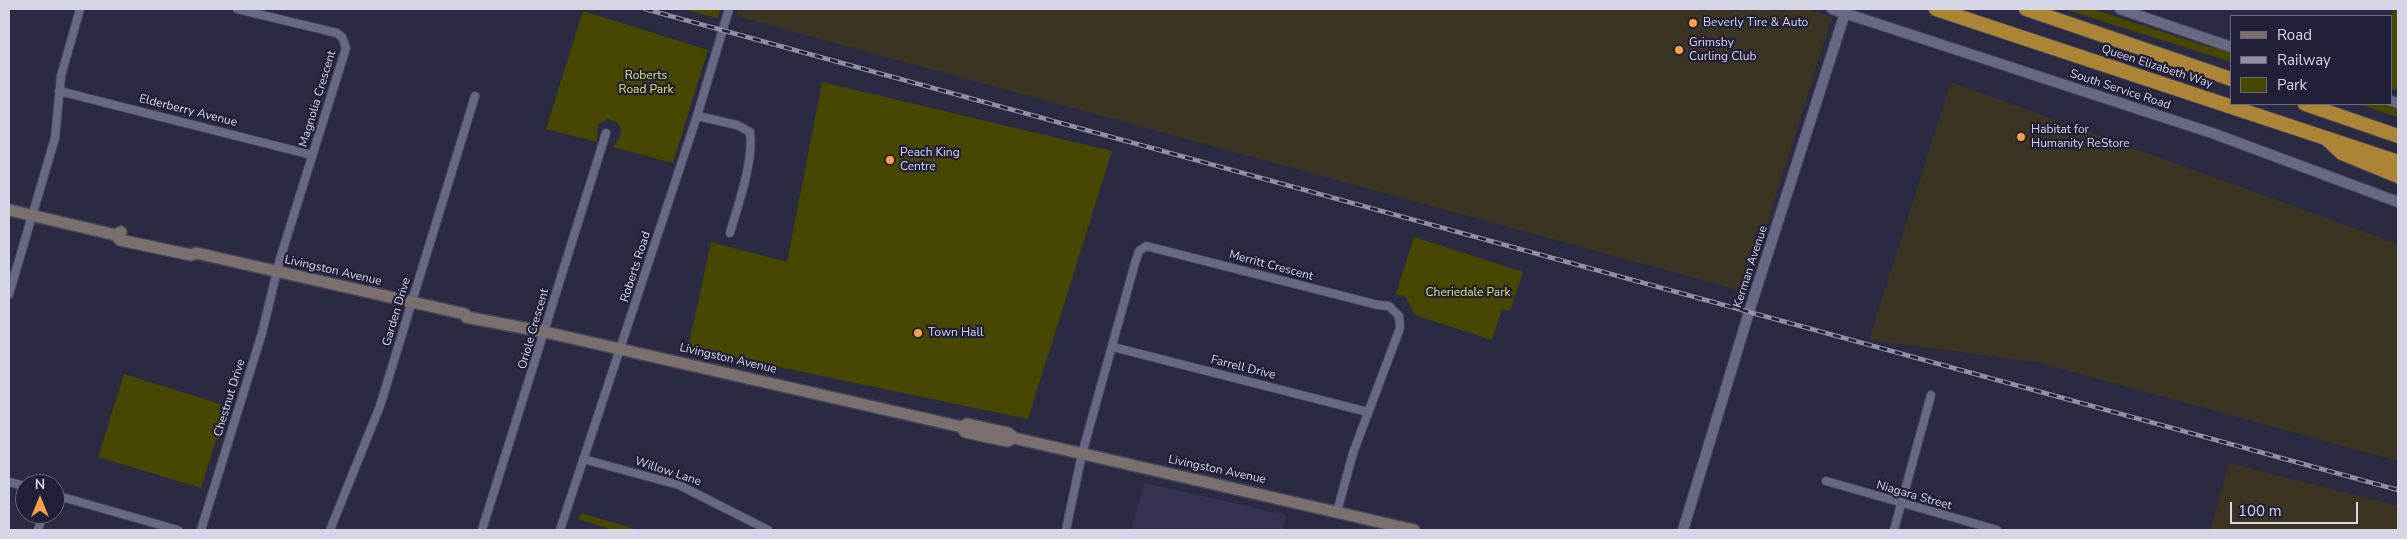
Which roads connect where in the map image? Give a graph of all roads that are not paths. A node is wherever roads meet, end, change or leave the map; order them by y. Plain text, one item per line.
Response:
1 (80, 9) edge
2 (237, 9) edge
3 (729, 9) edge
4 (1832, 9) edge
5 (1936, 9) edge
6 (2026, 9) edge
7 (2120, 9) edge
8 (1845, 13) junction
9 (2230, 47) edge
10 (2230, 79) edge
11 (58, 91) junction
12 (475, 96) dead end
13 (2307, 105) edge
14 (696, 116) junction
15 (606, 134) dead end
16 (2398, 136) edge
17 (2326, 137) junction
18 (312, 155) junction
19 (2398, 162) edge
20 (2398, 176) edge
21 (2398, 202) edge
22 (9, 210) edge
23 (32, 215) junction
24 (730, 233) dead end
25 (277, 272) junction
26 (9, 294) edge
27 (412, 303) junction
28 (545, 332) junction
29 (1113, 347) junction
30 (620, 349) junction
31 (1931, 396) dead end
32 (1368, 412) junction
33 (1082, 454) junction
34 (583, 459) junction
35 (1826, 481) dead end
36 (65, 496) edge
37 (1900, 504) junction
38 (1337, 512) junction
39 (178, 530) edge
40 (201, 530) edge
41 (330, 530) edge
42 (482, 530) edge
43 (560, 530) edge
44 (768, 530) edge
45 (1066, 530) edge
46 (1414, 530) edge
47 (1683, 530) edge
48 (1894, 530) edge
49 (1997, 530) edge

1 - 11 street
2 - 18 street, Magnolia Crescent
3 - 14 street, Roberts Road
4 - 8 street, South Service Road
5 - 17 highway, Queen Elizabeth Way
6 - 10 highway, Queen Elizabeth Way
7 - 9 street
8 - 21 street, South Service Road
8 - 47 street, Kerman Avenue
11 - 18 street, Elderberry Avenue
11 - 23 street
12 - 27 street, Garden Drive
13 - 16 highway
14 - 24 street
14 - 30 street, Roberts Road
15 - 28 street, Oriole Crescent
17 - 19 highway, Queen Elizabeth Way
17 - 20 highway
18 - 25 street, Magnolia Crescent
22 - 23 main road, Livingston Avenue
23 - 25 main road, Livingston Avenue
23 - 26 street
25 - 27 main road, Livingston Avenue
25 - 40 street, Chestnut Drive
27 - 28 main road, Livingston Avenue
27 - 41 street, Garden Drive
28 - 30 main road, Livingston Avenue
28 - 42 street, Oriole Crescent
29 - 32 street, Farrell Drive
29 - 32 street, Merritt Crescent
29 - 33 street, Merritt Crescent
30 - 33 main road, Livingston Avenue
30 - 34 street, Roberts Road
31 - 37 street
32 - 38 street, Merritt Crescent
33 - 38 main road, Livingston Avenue
33 - 45 street, Merritt Crescent
34 - 43 street, Roberts Road
34 - 44 street, Willow Lane
35 - 37 street, Niagara Street
36 - 39 street
37 - 48 street
37 - 49 street, Niagara Street
38 - 46 main road, Livingston Avenue

